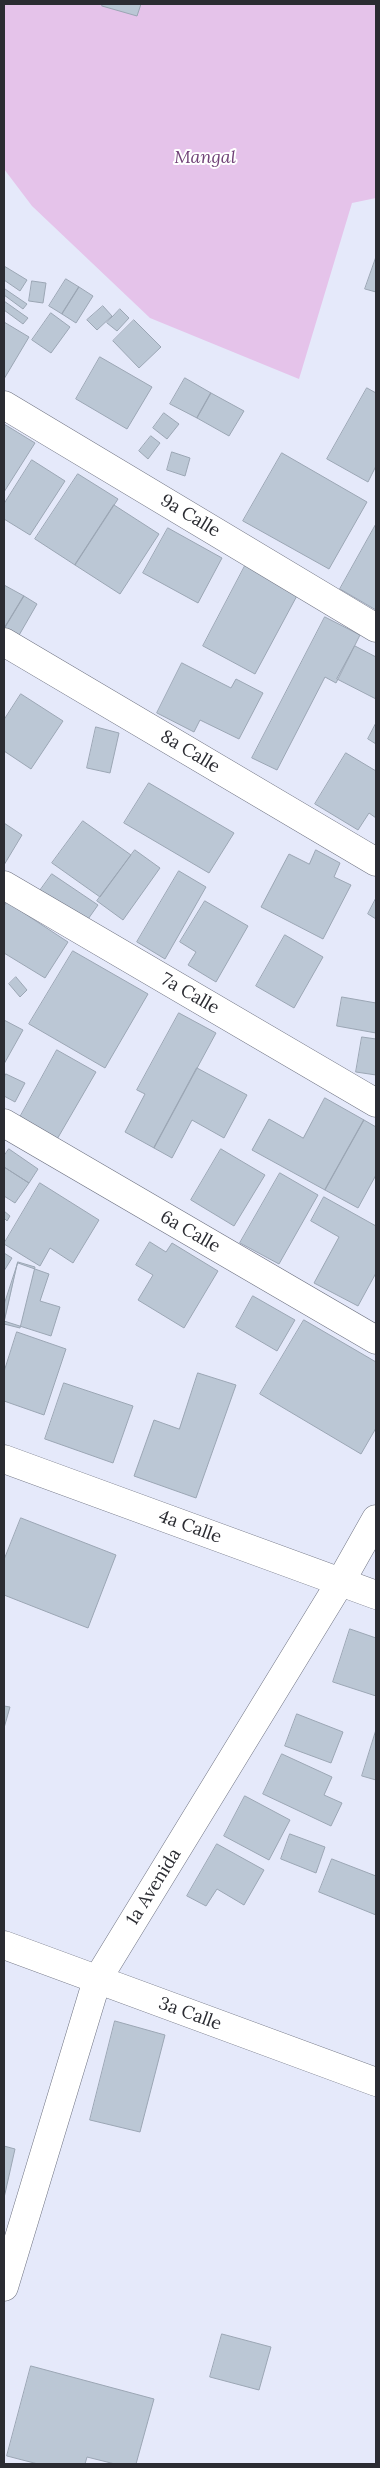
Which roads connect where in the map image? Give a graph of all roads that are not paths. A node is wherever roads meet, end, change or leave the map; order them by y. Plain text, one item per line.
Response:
1 (4, 405) edge
2 (376, 628) edge
3 (4, 642) edge
4 (376, 862) edge
5 (4, 885) edge
6 (376, 1103) edge
7 (4, 1123) edge
8 (376, 1340) edge
9 (4, 1459) edge
10 (376, 1519) edge
11 (342, 1582) junction
12 (376, 1595) edge
13 (4, 1945) edge
14 (97, 1980) junction
15 (376, 2082) edge
16 (4, 2287) edge

1 - 2 street, 9a Calle
3 - 4 street, 8a Calle
5 - 6 street, 7a Calle
7 - 8 street, 6a Calle
9 - 11 street, 4a Calle
10 - 11 street, 1a Avenida
11 - 12 street, 4a Calle
11 - 14 street, 1a Avenida
13 - 14 street, 3a Calle
14 - 15 street, 3a Calle
14 - 16 street, 1a Avenida

